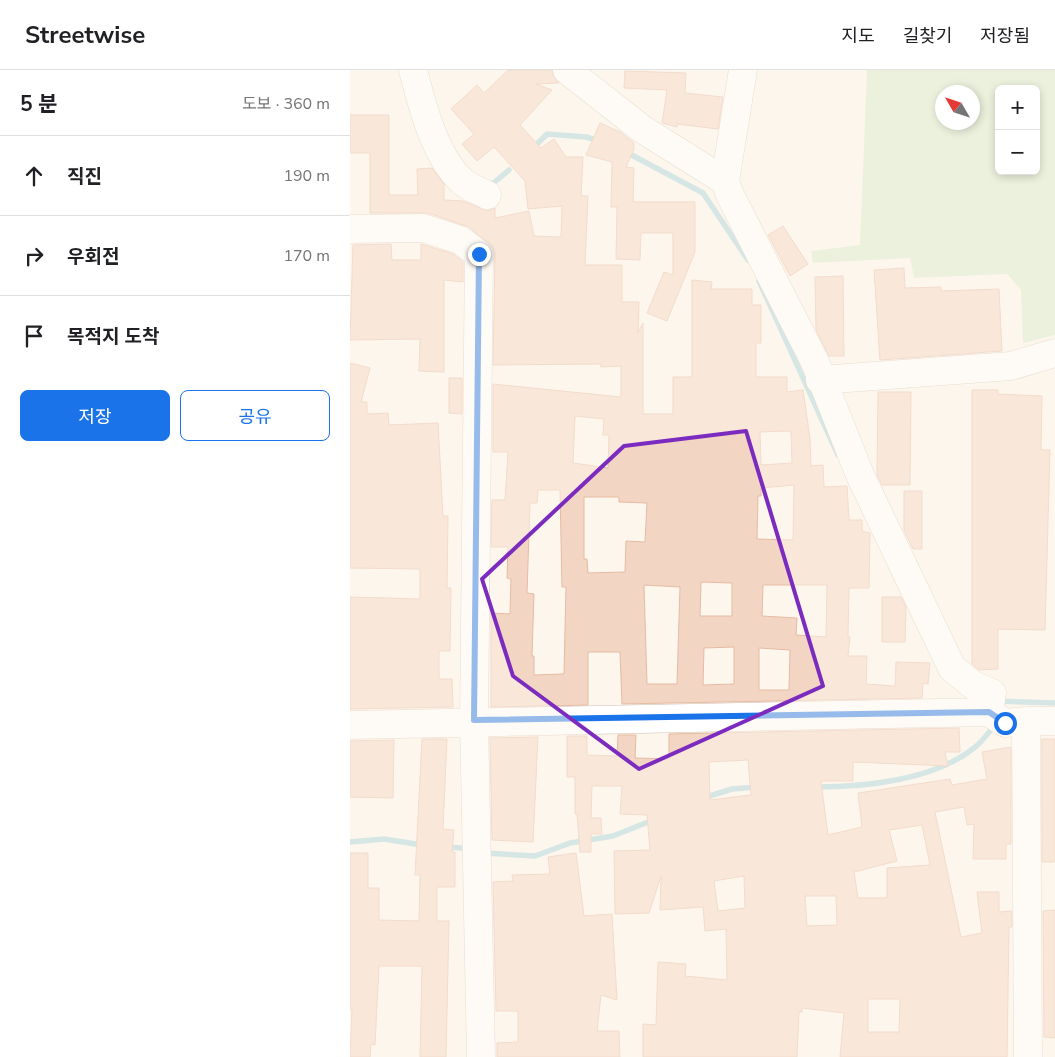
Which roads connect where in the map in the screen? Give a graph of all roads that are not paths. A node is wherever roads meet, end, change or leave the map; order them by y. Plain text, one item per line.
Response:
1 (413, 70) edge
2 (567, 70) edge
3 (743, 70) edge
4 (726, 181) junction
5 (487, 195) dead end
6 (350, 229) edge
7 (1055, 353) edge
8 (820, 380) junction
9 (1000, 712) junction
10 (474, 720) junction
11 (1055, 721) edge
12 (350, 724) edge
13 (481, 1057) edge
14 (1028, 1057) edge

1 - 5 street
2 - 4 street
3 - 4 street
4 - 8 street
6 - 10 street
7 - 8 street
8 - 9 street
9 - 10 street
9 - 11 street
9 - 14 street
10 - 12 street
10 - 13 street

